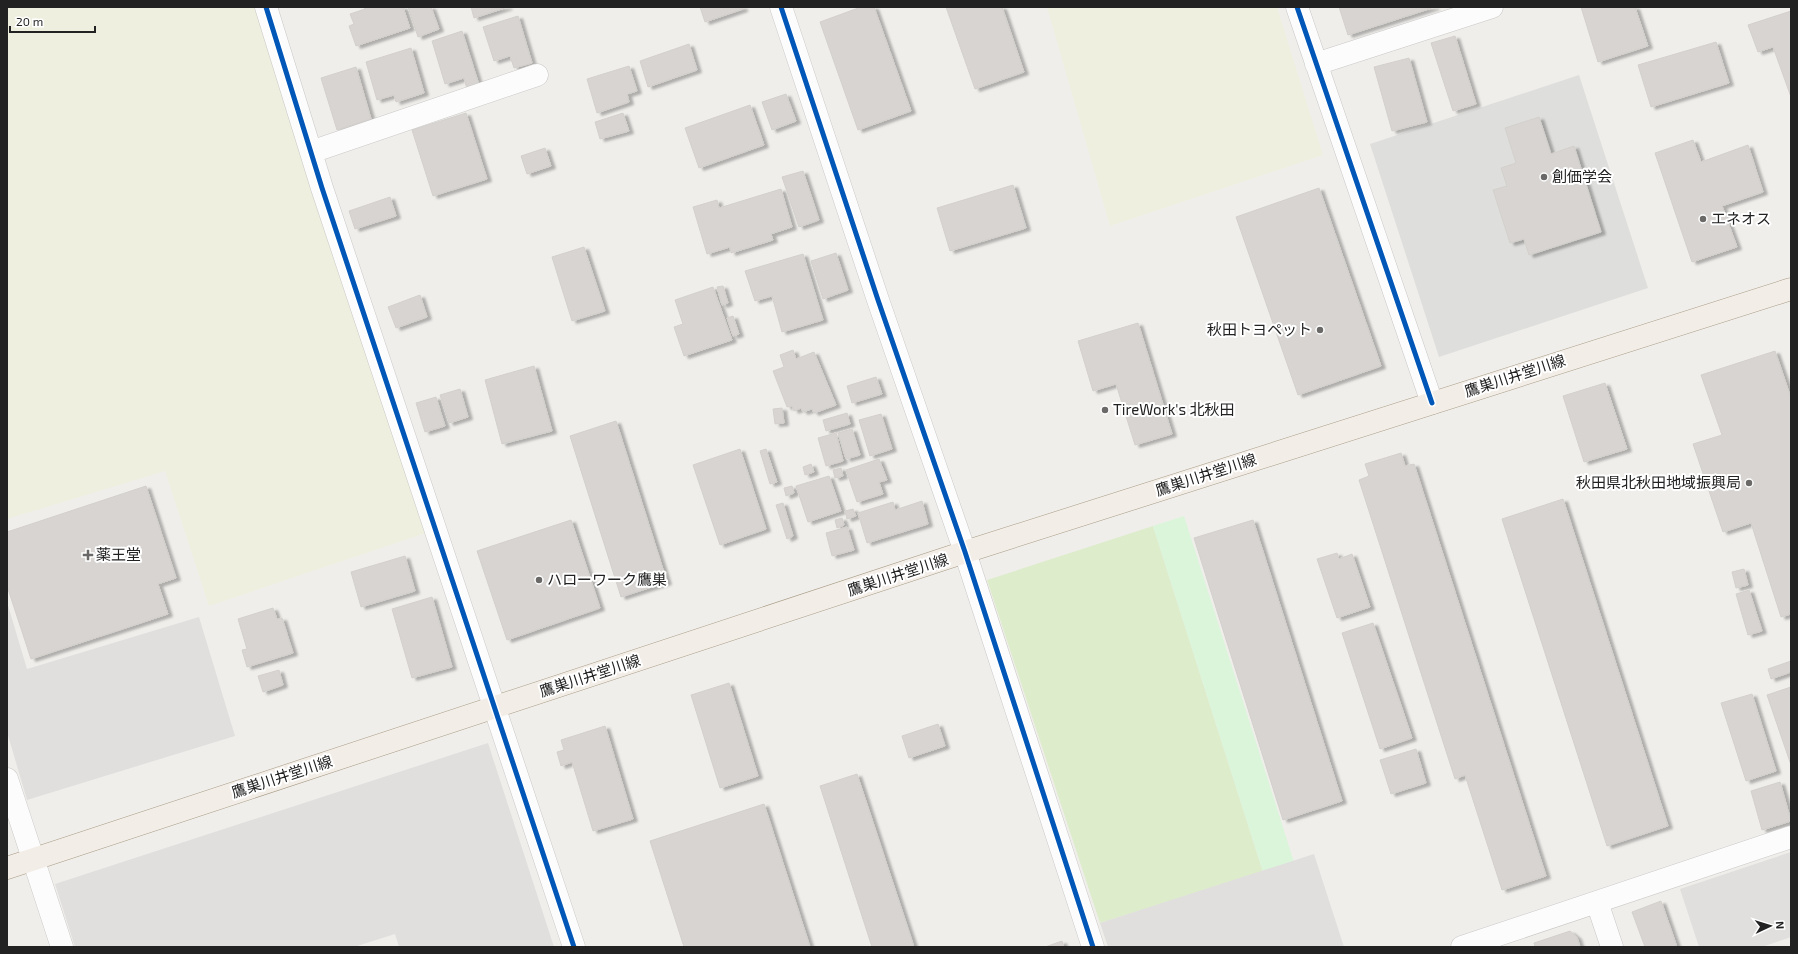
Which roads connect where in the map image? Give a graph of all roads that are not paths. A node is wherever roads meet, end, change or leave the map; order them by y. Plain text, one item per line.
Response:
1 (266, 7) edge
2 (781, 7) edge
3 (1297, 7) edge
4 (1492, 7) edge
5 (1316, 64) junction
6 (537, 76) dead end
7 (311, 152) junction
8 (1791, 289) edge
9 (1432, 403) junction
10 (965, 552) junction
11 (494, 707) junction
12 (7, 779) edge
13 (1791, 837) edge
14 (34, 860) junction
15 (7, 868) edge
16 (1597, 902) junction
17 (62, 947) edge
18 (574, 947) edge
19 (1093, 947) edge
20 (1462, 947) edge
21 (1612, 947) edge

1 - 7 street
2 - 10 street
3 - 5 street
4 - 5 street
5 - 9 street
6 - 7 street
7 - 11 street
8 - 9 main road, 鷹巣川井堂川線
9 - 10 main road, 鷹巣川井堂川線
10 - 11 main road, 鷹巣川井堂川線
10 - 19 street
11 - 14 main road, 鷹巣川井堂川線
11 - 18 street
12 - 14 street
13 - 16 street
14 - 15 main road, 鷹巣川井堂川線
14 - 17 street
16 - 20 street
16 - 21 street

